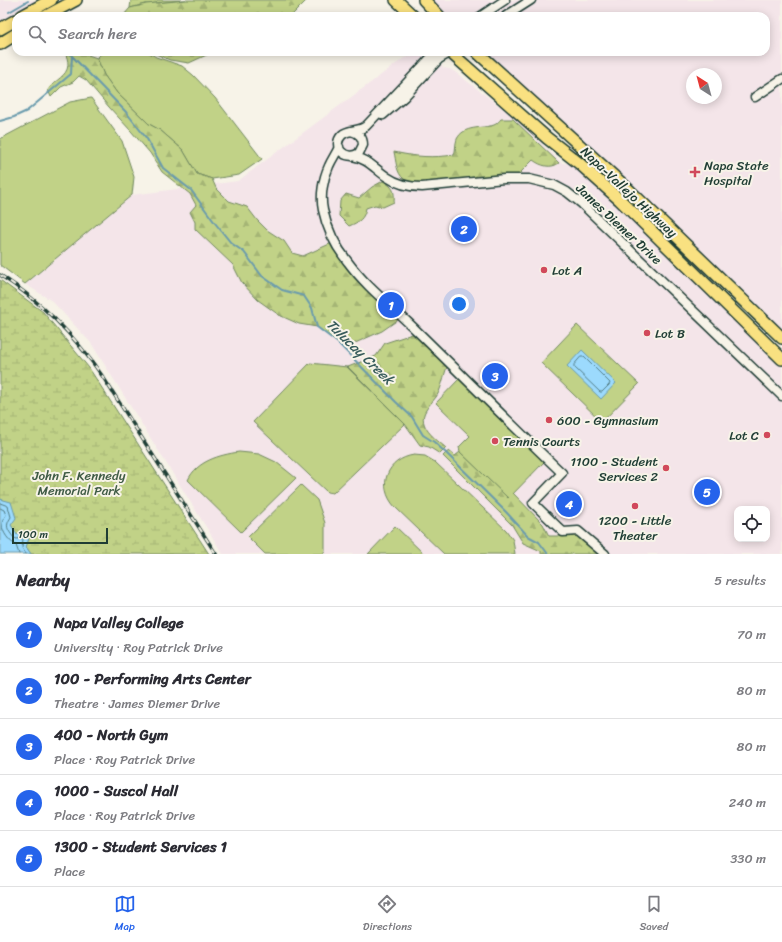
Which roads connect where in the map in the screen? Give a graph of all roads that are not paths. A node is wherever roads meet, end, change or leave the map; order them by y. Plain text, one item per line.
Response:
1 (51, 0) edge
2 (76, 0) edge
3 (396, 0) edge
4 (424, 0) edge
5 (505, 0) edge
6 (531, 0) edge
7 (29, 12) edge
8 (54, 12) edge
9 (409, 12) edge
10 (435, 12) edge
11 (492, 12) edge
12 (512, 12) edge
13 (12, 22) edge
14 (0, 29) edge
15 (12, 36) edge
16 (0, 44) edge
17 (432, 56) edge
18 (444, 56) edge
19 (455, 56) edge
20 (481, 56) edge
21 (782, 78) edge
22 (755, 98) dead end
23 (351, 131) junction
24 (363, 143) junction
25 (338, 147) junction
26 (350, 156) junction
27 (375, 167) junction
28 (326, 177) junction
29 (782, 338) edge
30 (782, 359) edge
31 (782, 396) edge
32 (605, 554) edge

1 - 7 main road
2 - 8 main road
3 - 9 main road
4 - 10 main road
5 - 11 street
6 - 12 street
13 - 14 main road
15 - 16 main road
17 - 23 street
18 - 24 street
19 - 30 main road, Napa-Vallejo Highway
20 - 29 main road, Napa-Vallejo Highway
21 - 22 street
23 - 24 street
23 - 25 street
24 - 26 street
24 - 27 street, James Diemer Drive
25 - 26 street
25 - 28 street
26 - 27 street, James Diemer Drive
26 - 28 street
27 - 31 street, James Diemer Drive
28 - 32 street

